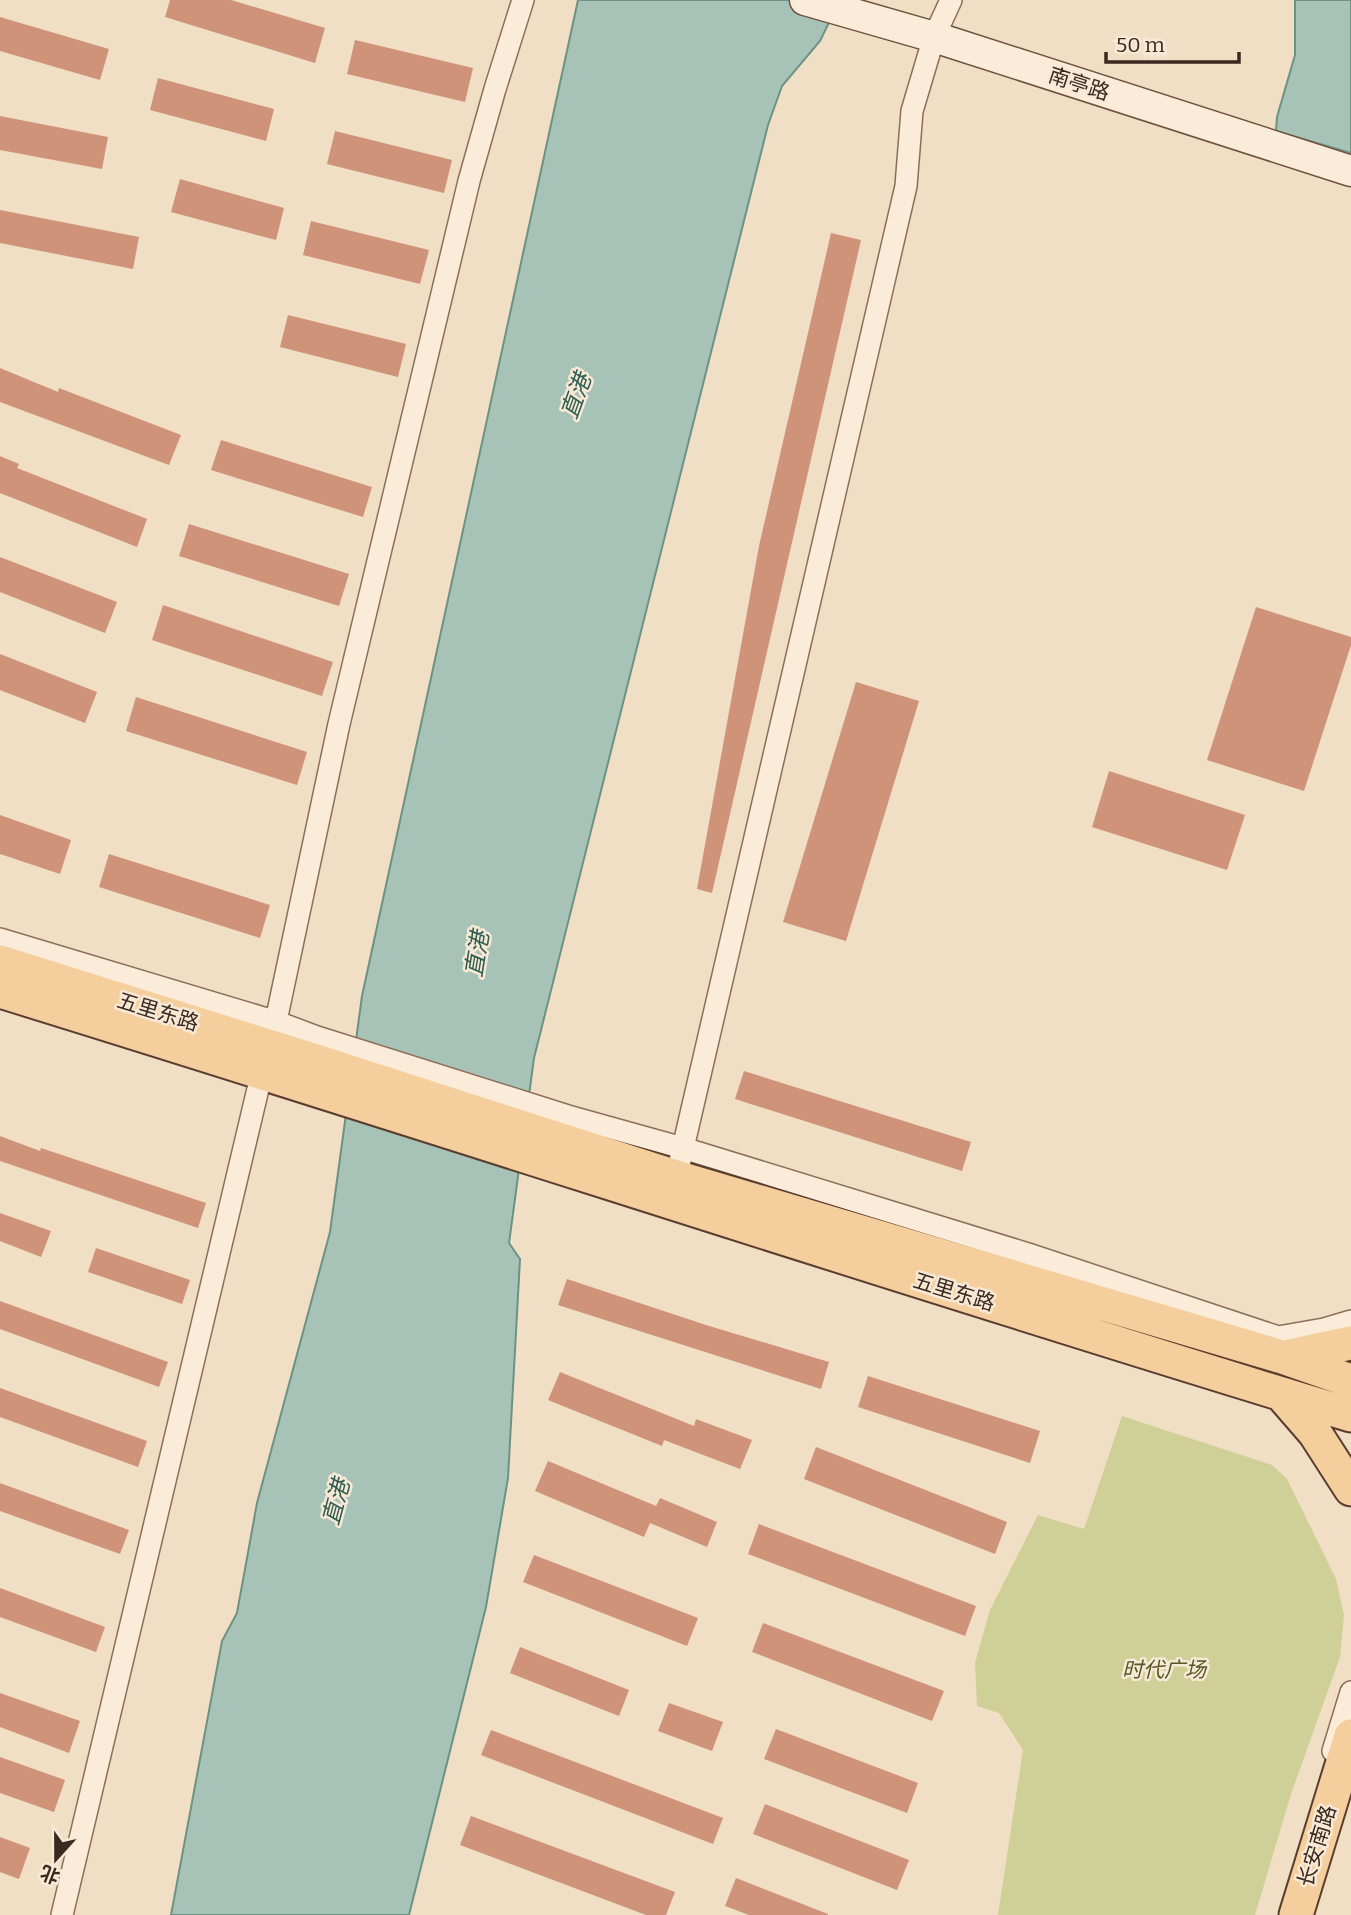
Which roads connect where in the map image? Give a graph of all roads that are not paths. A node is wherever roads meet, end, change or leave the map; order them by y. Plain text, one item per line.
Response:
1 (523, 0) edge
2 (805, 0) edge
3 (951, 0) edge
4 (934, 37) junction
5 (1351, 171) edge
6 (0, 939) edge
7 (0, 962) edge
8 (0, 990) edge
9 (269, 1047) junction
10 (676, 1176) junction
11 (1351, 1321) edge
12 (1351, 1343) edge
13 (1282, 1357) junction
14 (1351, 1381) edge
15 (1282, 1395) junction
16 (1351, 1415) edge
17 (1351, 1489) edge
18 (1351, 1692) edge
19 (1351, 1736) edge
20 (1351, 1814) edge
21 (62, 1915) edge
22 (1283, 1915) edge
23 (1296, 1915) edge
24 (1320, 1915) edge

1 - 9 street
2 - 4 street, 南亭路
3 - 4 street
4 - 5 street, 南亭路
4 - 10 street
6 - 9 street
7 - 9 main road, 五里东路
8 - 9 main road, 五里东路
9 - 10 main road, 五里东路
9 - 21 street
10 - 11 street
10 - 13 main road, 五里东路
10 - 15 main road, 五里东路
12 - 13 main road
13 - 14 main road, 五里东路
15 - 16 main road, 五里东路
15 - 17 main road
18 - 22 street
19 - 23 main road, 长安南路
20 - 24 main road, 长安南路

